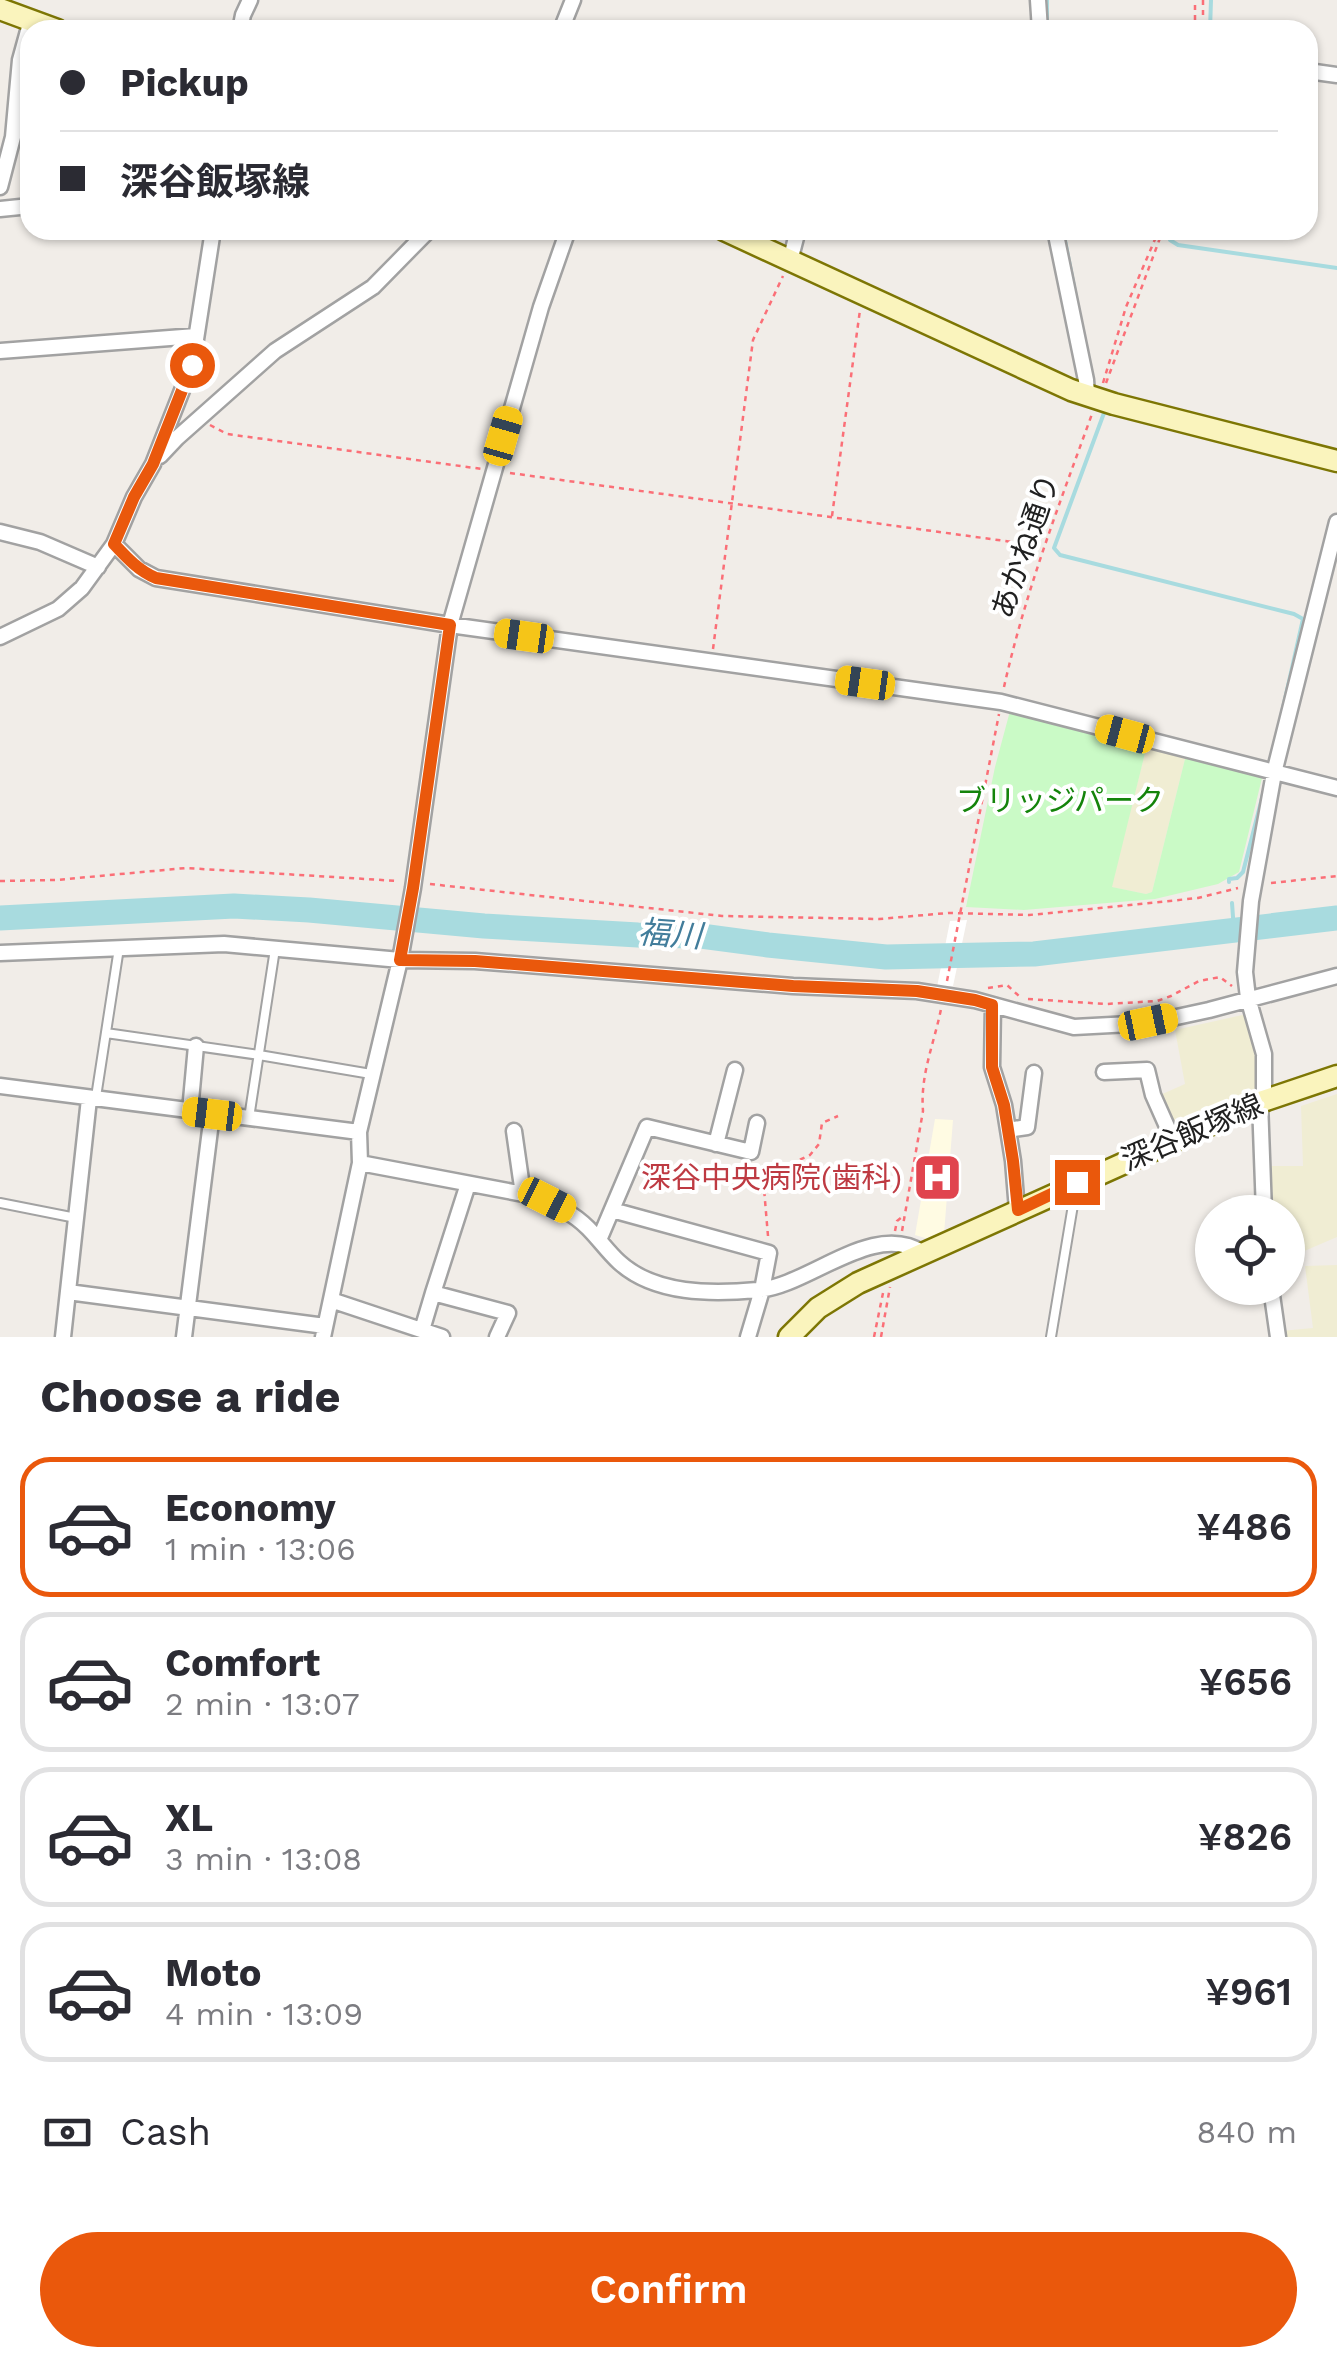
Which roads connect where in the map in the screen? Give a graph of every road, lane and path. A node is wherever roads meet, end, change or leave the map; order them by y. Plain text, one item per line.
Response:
1 (0, 8) edge
2 (30, 20) edge
3 (20, 60) edge
4 (0, 187) edge
5 (211, 240) edge
6 (419, 240) edge
7 (564, 240) edge
8 (745, 240) edge
9 (795, 240) edge
10 (1057, 240) edge
11 (1157, 240) edge
12 (1158, 240) edge
13 (790, 261) junction
14 (862, 294) junction
15 (196, 336) junction
16 (0, 351) edge
17 (1094, 398) junction
18 (200, 419) junction
19 (1337, 461) edge
20 (153, 464) junction
21 (494, 470) junction
22 (732, 503) junction
23 (832, 517) junction
24 (1337, 522) edge
25 (0, 532) edge
26 (114, 544) junction
27 (1026, 544) dead end
28 (98, 567) junction
29 (450, 625) junction
30 (0, 637) edge
31 (711, 662) junction
32 (1002, 698) dead end
33 (1000, 708) dead end
34 (1274, 772) junction
35 (1337, 788) edge
36 (1337, 876) edge
37 (0, 880) edge
38 (1254, 884) junction
39 (413, 885) junction
40 (959, 913) junction
41 (119, 948) junction
42 (275, 949) junction
43 (0, 953) edge
44 (401, 955) junction
45 (1337, 976) edge
46 (946, 986) dead end
47 (989, 988) dead end
48 (1234, 988) dead end
49 (1248, 998) junction
50 (943, 1000) dead end
51 (992, 1005) junction
52 (106, 1033) junction
53 (196, 1046) junction
54 (259, 1055) junction
55 (735, 1070) dead end
56 (1104, 1072) dead end
57 (371, 1074) junction
58 (1034, 1074) dead end
59 (1337, 1076) edge
60 (0, 1086) edge
61 (92, 1099) junction
62 (1262, 1101) junction
63 (190, 1111) junction
64 (212, 1114) junction
65 (838, 1116) dead end
66 (250, 1118) junction
67 (757, 1123) dead end
68 (1008, 1130) junction
69 (514, 1131) dead end
70 (359, 1132) junction
71 (1173, 1140) junction
72 (716, 1144) junction
73 (360, 1163) junction
74 (1077, 1182) junction
75 (468, 1184) junction
76 (523, 1194) junction
77 (1264, 1195) edge
78 (0, 1203) edge
79 (612, 1210) junction
80 (1018, 1210) junction
81 (904, 1216) dead end
82 (76, 1218) junction
83 (599, 1240) junction
84 (769, 1252) junction
85 (922, 1253) junction
86 (888, 1269) junction
87 (762, 1290) junction
88 (68, 1292) junction
89 (433, 1293) junction
90 (331, 1300) junction
91 (1273, 1305) edge
92 (188, 1308) junction
93 (422, 1330) junction
94 (324, 1332) edge
95 (62, 1337) edge
96 (184, 1337) edge
97 (442, 1337) edge
98 (498, 1337) edge
99 (748, 1337) edge
100 (789, 1337) edge
101 (874, 1337) edge
102 (1052, 1337) edge
103 (1278, 1337) edge

1 - 2 street
3 - 4 street
5 - 15 street
6 - 18 street
7 - 21 street
8 - 13 street
9 - 13 street
10 - 17 street
11 - 17 path, あかね通り
12 - 17 path, あかね通り
13 - 14 street
13 - 22 path
14 - 17 street
14 - 23 path
15 - 16 street
15 - 20 street
17 - 19 street
17 - 32 path, あかね通り
18 - 20 street
18 - 21 path
20 - 26 street
21 - 22 path
21 - 29 street
22 - 23 path
22 - 31 path
23 - 27 path
24 - 34 street
25 - 28 street
26 - 28 street
26 - 29 street
28 - 30 street
29 - 31 street
29 - 39 street
31 - 34 street
33 - 40 path
34 - 35 street
34 - 38 street
36 - 38 path
37 - 39 path
38 - 40 path
38 - 49 street
39 - 40 path
39 - 44 street
40 - 46 path
41 - 42 street
41 - 43 street
41 - 52 lane
42 - 44 street
42 - 54 lane
44 - 51 street
44 - 57 street
45 - 49 street
47 - 48 path
49 - 51 street
49 - 62 street
50 - 81 path
51 - 68 street
52 - 53 lane
52 - 61 lane
53 - 54 lane
53 - 63 street
54 - 57 lane
54 - 66 lane
55 - 72 street
56 - 71 street
57 - 70 street
58 - 68 street
59 - 62 street, 深谷飯塚線
60 - 61 street
61 - 63 street
61 - 82 street
62 - 71 street, 深谷飯塚線
62 - 77 street
63 - 64 street
64 - 66 street
64 - 92 street
65 - 84 path
66 - 70 street
67 - 72 street
68 - 80 street
69 - 76 street
70 - 73 street
71 - 74 street, 深谷飯塚線
72 - 79 street
73 - 75 street
73 - 90 street
74 - 80 street, 深谷飯塚線
74 - 102 lane
75 - 76 street
75 - 89 street
76 - 83 street
78 - 82 lane
79 - 83 street
79 - 84 street
80 - 85 street, 深谷飯塚線
82 - 88 street
83 - 87 street
84 - 87 street
85 - 86 street, 深谷飯塚線
85 - 87 street
86 - 100 street, 深谷飯塚線
86 - 101 path
87 - 99 street
88 - 92 street
88 - 95 street
89 - 93 street
89 - 98 street
90 - 93 street
90 - 94 street
91 - 103 street
92 - 94 street
92 - 96 street
93 - 97 street

